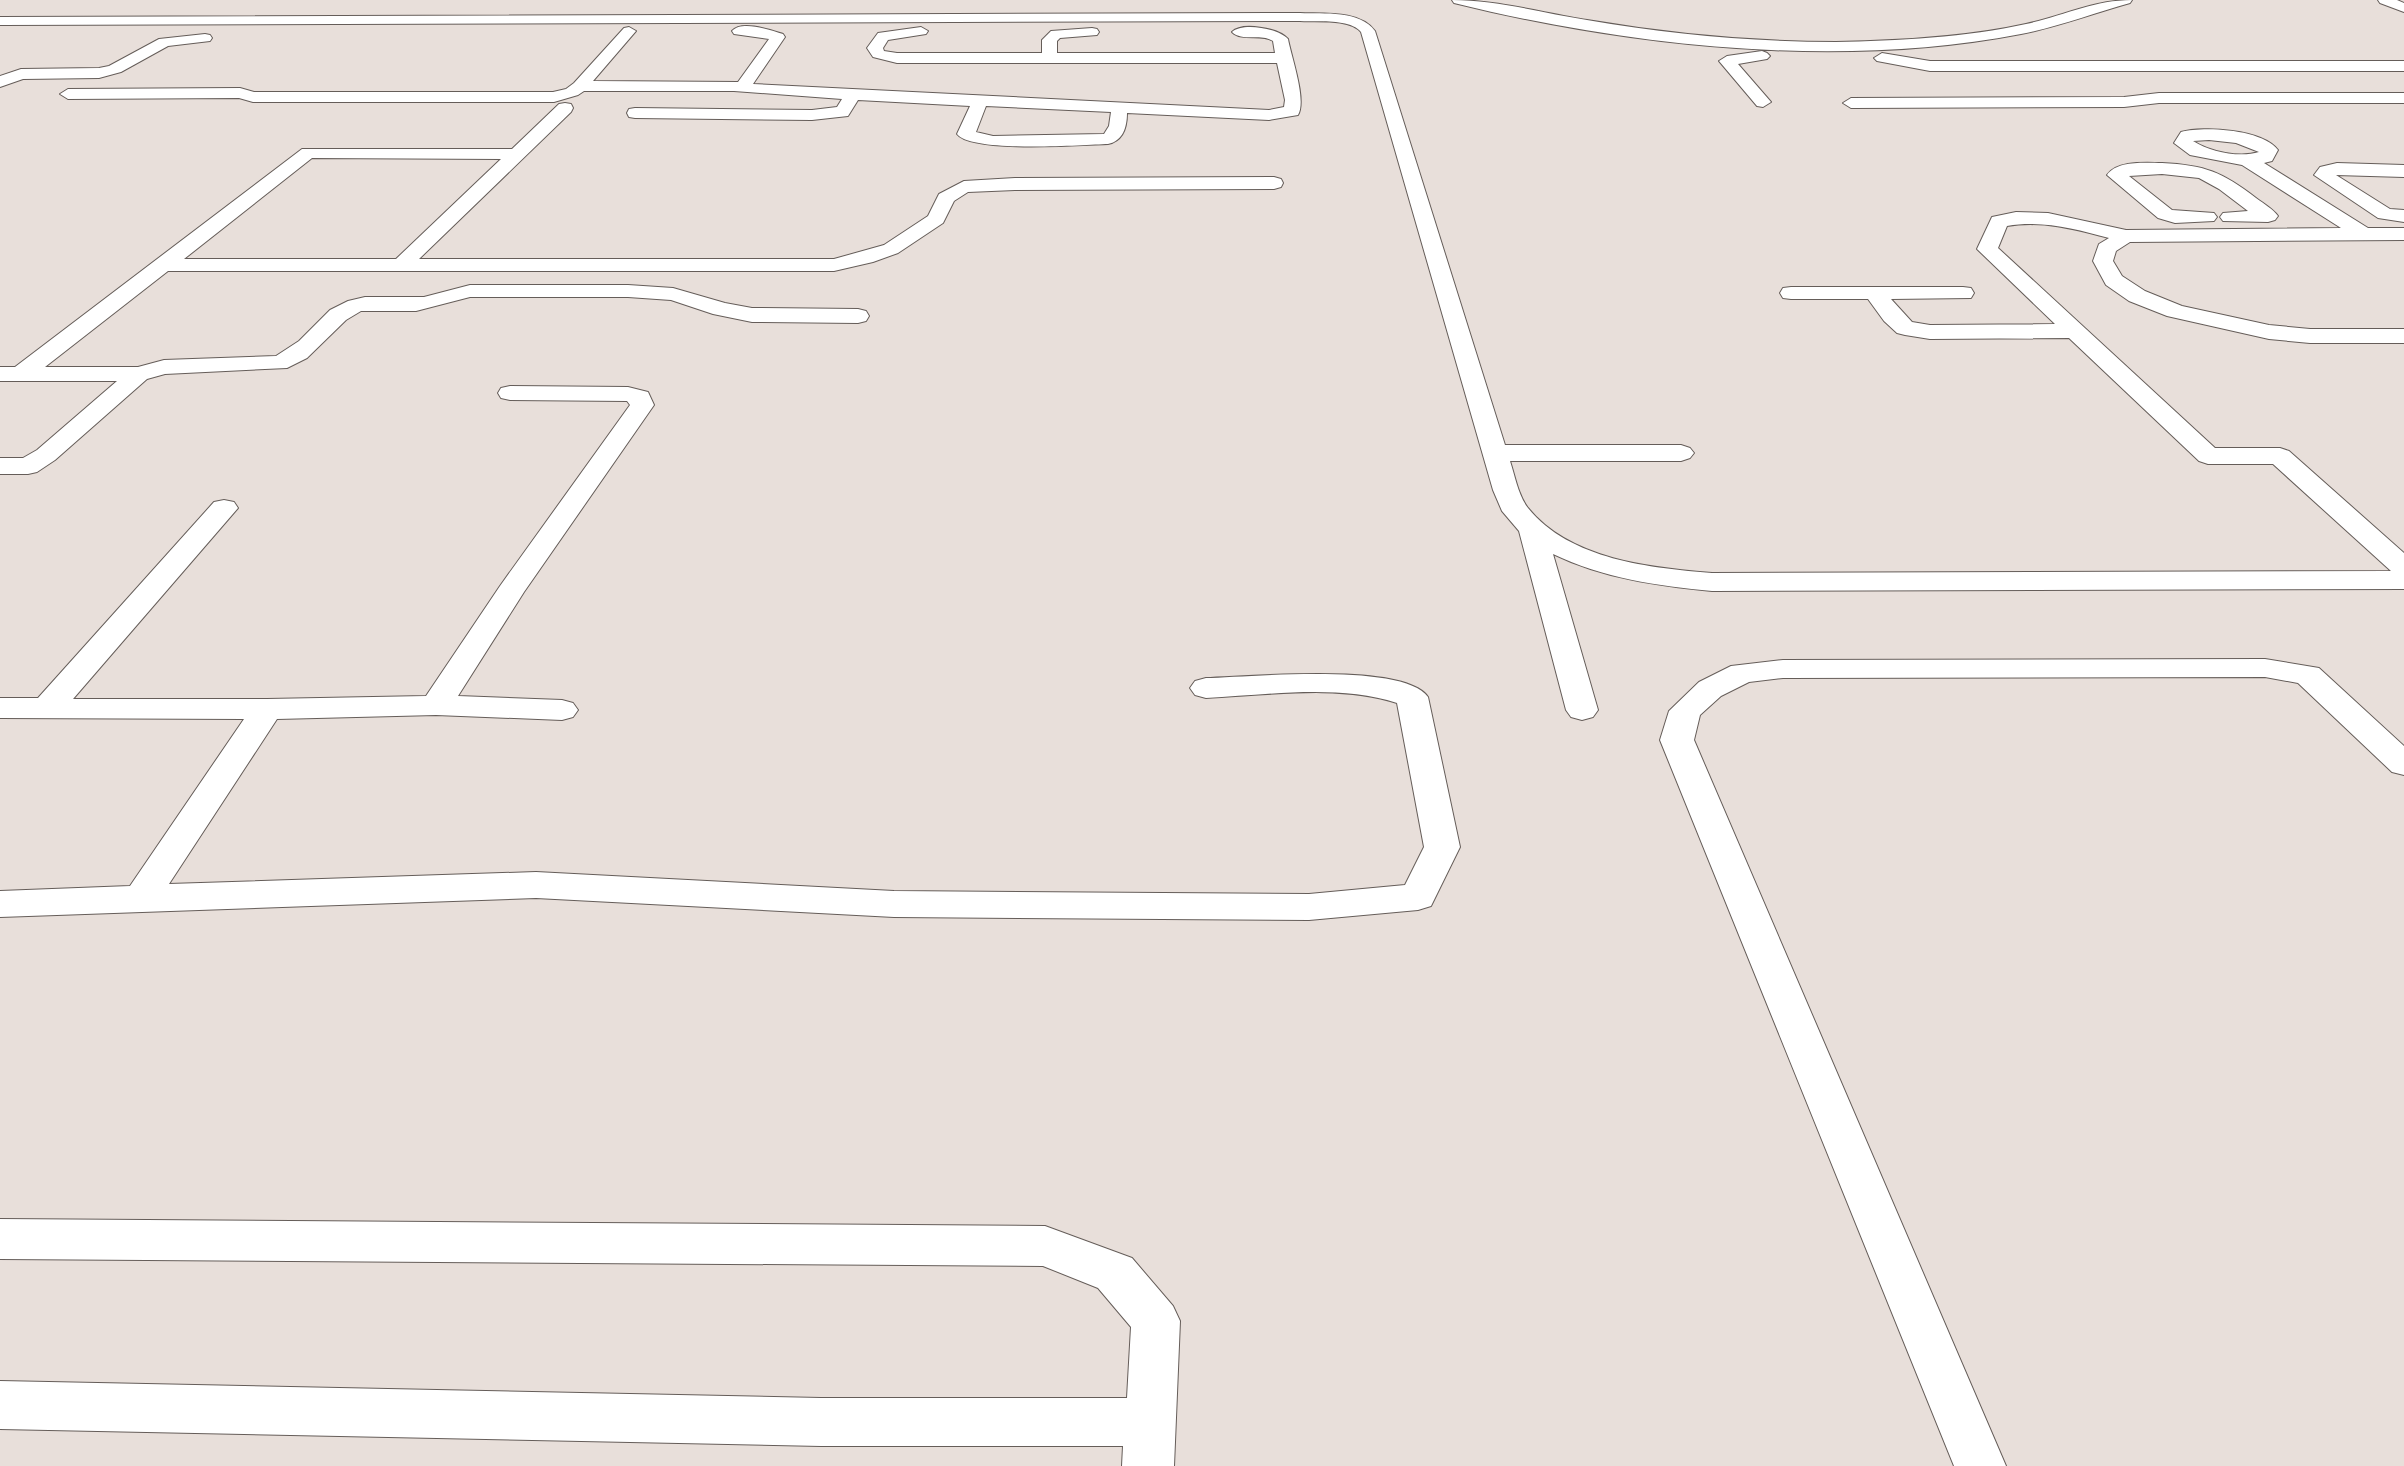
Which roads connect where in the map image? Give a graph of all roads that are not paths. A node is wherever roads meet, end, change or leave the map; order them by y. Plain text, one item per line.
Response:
1 (872, 0) edge
2 (1296, 0) edge
3 (1459, 0) edge
4 (2125, 0) edge
5 (2385, 0) edge
6 (523, 6) dead end
7 (418, 7) dead end
8 (456, 7) dead end
9 (714, 7) dead end
10 (2404, 8) edge
11 (1300, 17) junction
12 (507, 19) junction
13 (863, 19) junction
14 (400, 20) junction
15 (439, 20) junction
16 (564, 20) junction
17 (703, 20) junction
18 (0, 21) edge
19 (629, 31) junction
20 (546, 34) dead end
21 (600, 37) dead end
22 (218, 38) dead end
23 (1050, 40) junction
24 (1929, 42) junction
25 (1866, 51) junction
26 (897, 58) junction
27 (1049, 58) junction
28 (1284, 58) junction
29 (1965, 66) junction
30 (2404, 66) edge
31 (867, 69) dead end
32 (0, 82) edge
33 (580, 86) junction
34 (743, 87) junction
35 (851, 87) junction
36 (48, 94) dead end
37 (2380, 98) junction
38 (2404, 98) edge
39 (980, 102) junction
40 (1763, 102) dead end
41 (1851, 103) dead end
42 (565, 108) dead end
43 (1119, 108) junction
44 (2404, 111) edge
45 (635, 113) dead end
46 (519, 154) junction
47 (2247, 160) dead end
48 (2404, 171) edge
49 (1274, 183) dead end
50 (2404, 216) edge
51 (2225, 217) junction
52 (2248, 234) junction
53 (2363, 234) junction
54 (2404, 234) edge
55 (2126, 236) junction
56 (161, 265) junction
57 (400, 266) junction
58 (1791, 293) dead end
59 (1963, 293) dead end
60 (1875, 294) junction
61 (858, 316) dead end
62 (2074, 331) junction
63 (2404, 336) edge
64 (10, 374) edge
65 (139, 374) junction
66 (510, 393) dead end
67 (1495, 453) junction
68 (1681, 453) dead end
69 (0, 466) edge
70 (224, 508) dead end
71 (1532, 528) junction
72 (2404, 568) edge
73 (2404, 580) edge
74 (1206, 688) dead end
75 (436, 705) junction
76 (0, 708) edge
77 (47, 708) junction
78 (267, 709) junction
79 (562, 710) dead end
80 (1582, 710) dead end
81 (2404, 764) edge
82 (141, 898) junction
83 (0, 904) edge
84 (0, 1239) edge
85 (0, 1405) edge
86 (1149, 1444) edge
87 (1980, 1466) edge

1 - 13 street
2 - 11 street
3 - 25 street
4 - 24 street
5 - 10 street
6 - 12 street
7 - 14 street
8 - 15 street
9 - 17 street
11 - 13 street
11 - 67 street
12 - 15 street
12 - 16 street
13 - 17 street
14 - 15 street
14 - 18 street
16 - 17 street
16 - 20 street
19 - 21 street
19 - 33 street
19 - 34 street
22 - 32 street
23 - 26 street
23 - 27 street
23 - 28 street
24 - 25 street
24 - 29 street
25 - 29 street
25 - 40 street
26 - 27 street
26 - 31 street
27 - 28 street
28 - 43 street
29 - 30 street
33 - 34 street
33 - 36 street
34 - 35 street
35 - 39 street
35 - 45 street
37 - 38 street
37 - 41 street
37 - 44 street
39 - 43 street
39 - 43 street
42 - 46 street
46 - 56 street
46 - 57 street
47 - 53 street
48 - 50 street
49 - 57 street
51 - 51 street
51 - 52 street
52 - 53 street
52 - 55 street
53 - 54 street
55 - 62 street
55 - 63 street
56 - 57 street
56 - 64 street
58 - 60 street
59 - 60 street
60 - 62 street
61 - 65 street
62 - 72 street
64 - 65 street
65 - 69 street
66 - 75 street
67 - 68 street
67 - 71 street
70 - 77 street
71 - 73 street
71 - 80 street
74 - 82 street
75 - 78 street
75 - 79 street
76 - 77 street
77 - 78 street
78 - 82 street
81 - 87 street
82 - 83 street
84 - 86 street
85 - 86 street

